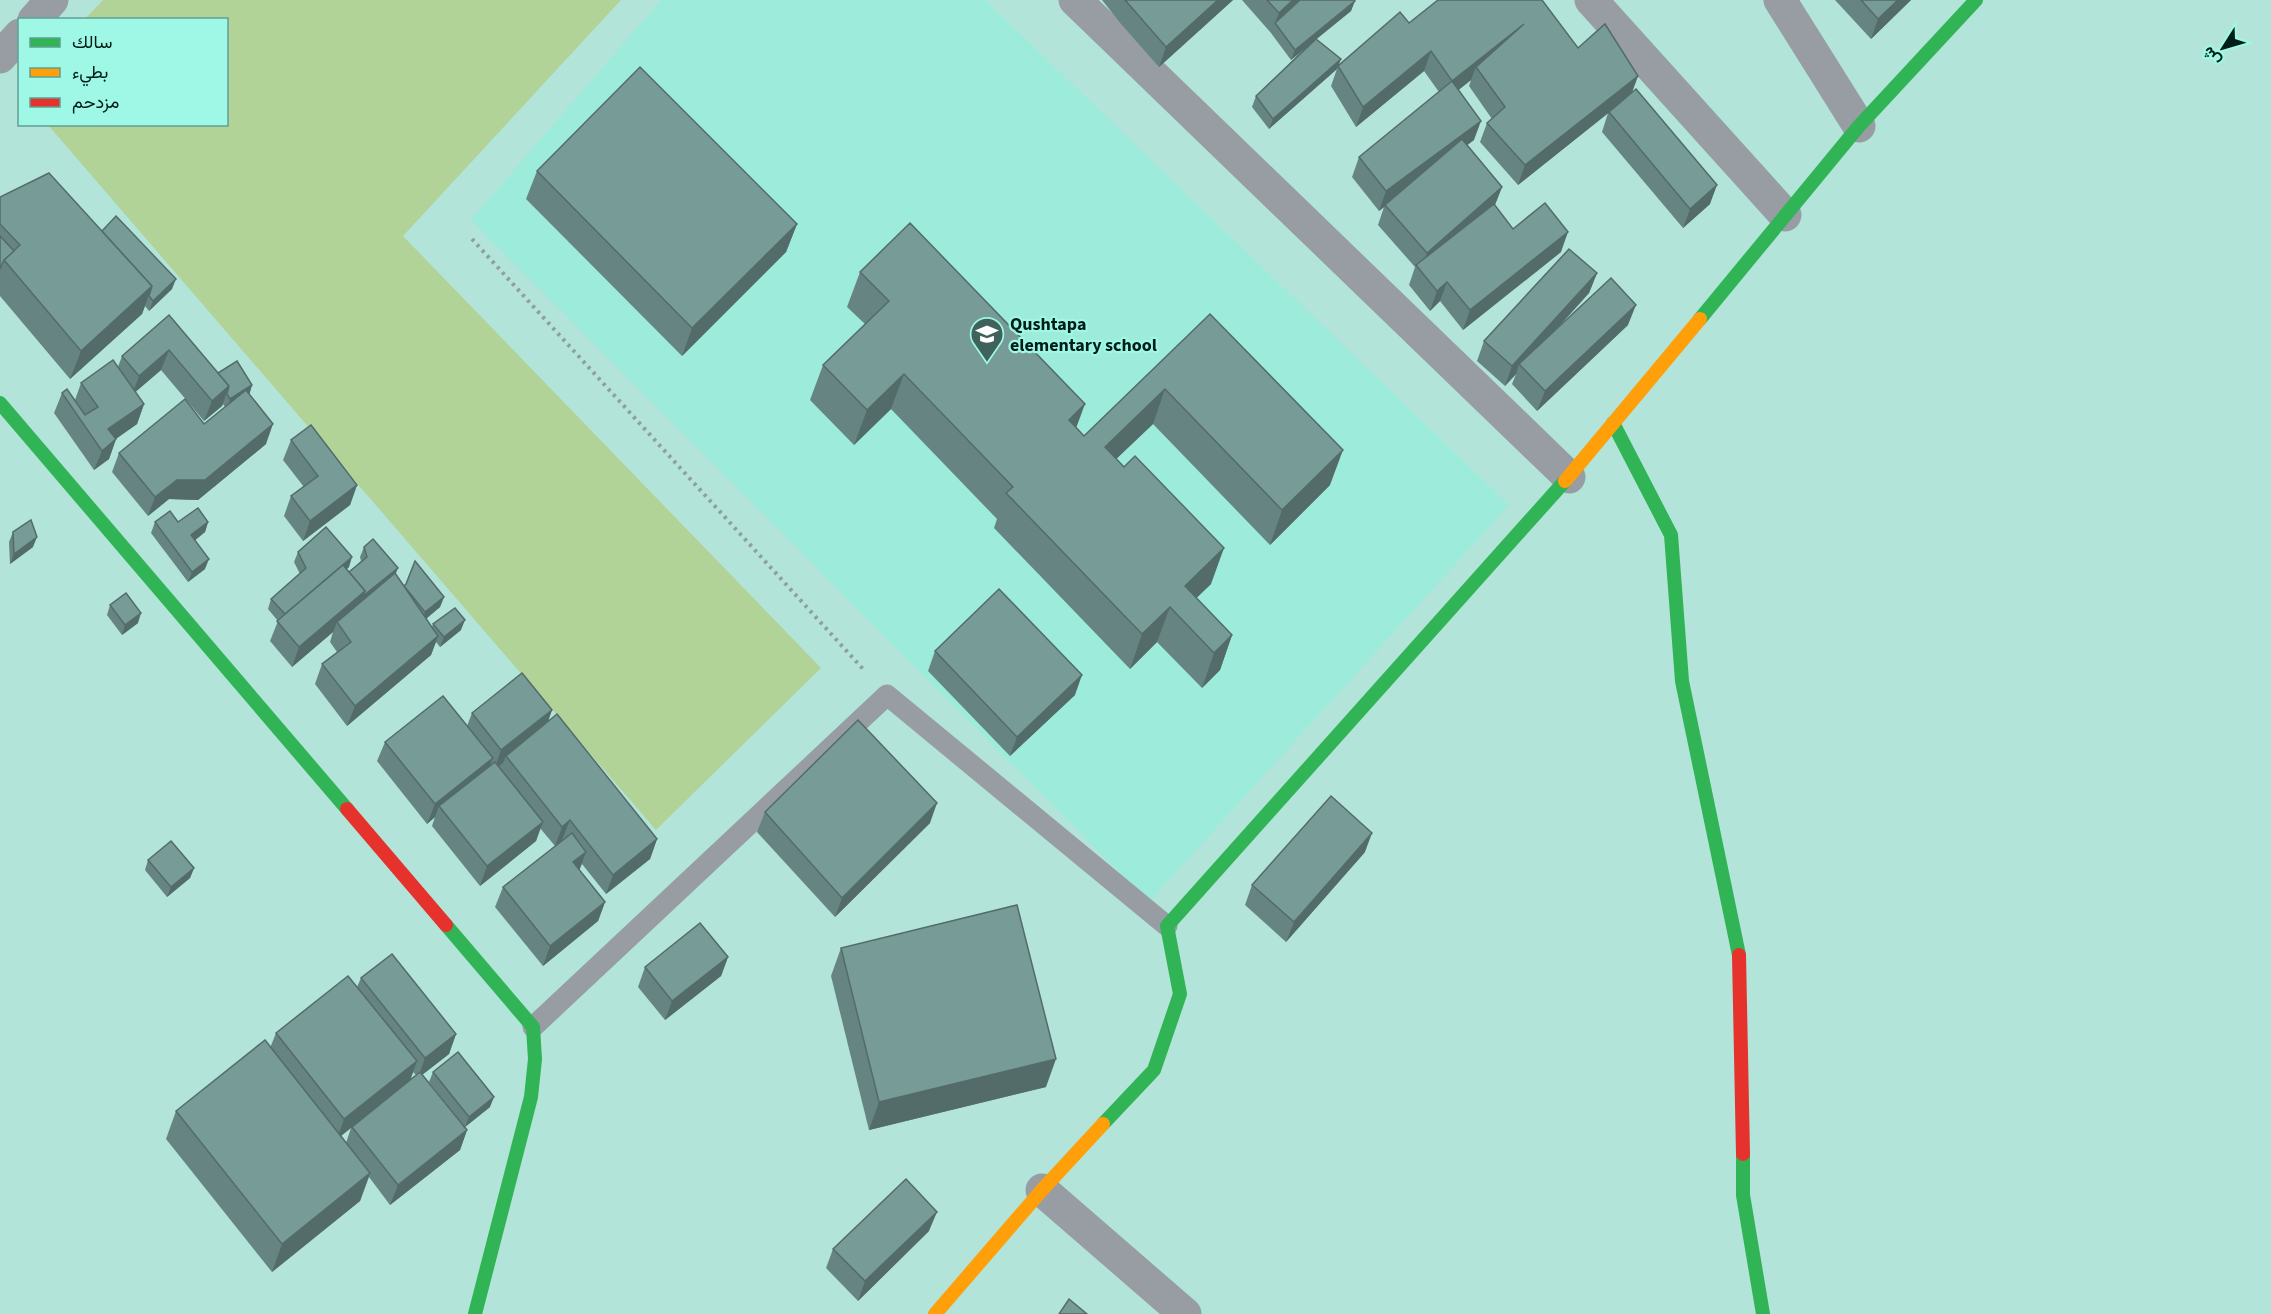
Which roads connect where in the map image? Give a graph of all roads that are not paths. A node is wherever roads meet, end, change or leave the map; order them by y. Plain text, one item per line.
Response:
1 (52, 0) edge
2 (1075, 0) edge
3 (1591, 0) edge
4 (1780, 0) edge
5 (1976, 0) edge
6 (36, 18) edge
7 (18, 37) edge
8 (0, 57) edge
9 (1859, 126) junction
10 (1785, 215) junction
11 (0, 403) edge
12 (1613, 423) junction
13 (1569, 477) junction
14 (1167, 926) junction
15 (533, 1027) junction
16 (1042, 1190) junction
17 (475, 1314) edge
18 (935, 1314) edge
19 (1185, 1314) edge
20 (1763, 1314) edge

1 - 6 street
2 - 13 street
3 - 10 street
4 - 9 street
5 - 9 street
7 - 8 street
9 - 10 street
10 - 12 street
11 - 15 street
12 - 13 street
12 - 20 street
13 - 14 street
14 - 15 lane
14 - 16 street
15 - 17 street
16 - 18 street
16 - 19 street

